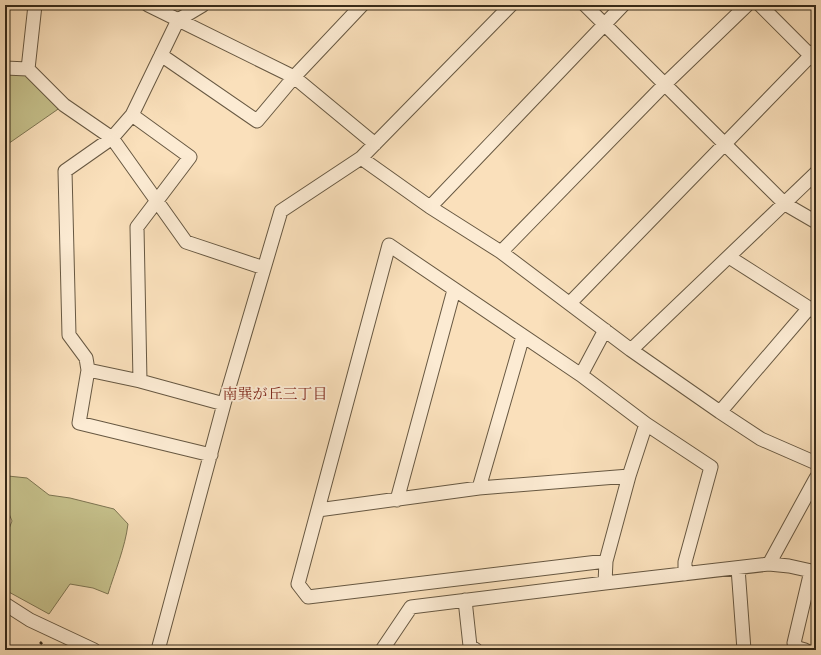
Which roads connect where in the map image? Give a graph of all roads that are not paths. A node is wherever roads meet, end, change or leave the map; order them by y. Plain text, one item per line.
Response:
1 (35, 5) edge
2 (148, 5) edge
3 (203, 5) edge
4 (362, 5) edge
5 (511, 5) edge
6 (585, 5) edge
7 (624, 5) edge
8 (747, 5) edge
9 (760, 5) edge
10 (178, 20) junction
11 (604, 24) junction
12 (161, 55) junction
13 (814, 55) edge
14 (5, 68) edge
15 (28, 69) junction
16 (294, 77) junction
17 (665, 84) junction
18 (132, 115) junction
19 (112, 138) junction
20 (375, 144) junction
21 (725, 144) junction
22 (361, 158) junction
23 (816, 173) edge
24 (156, 201) junction
25 (785, 204) junction
26 (430, 207) junction
27 (816, 222) edge
28 (501, 252) junction
29 (729, 257) junction
30 (264, 268) junction
31 (454, 290) junction
32 (570, 303) junction
33 (812, 310) edge
34 (606, 330) junction
35 (523, 336) junction
36 (631, 350) junction
37 (88, 370) junction
38 (581, 376) junction
39 (140, 381) junction
40 (224, 404) junction
41 (720, 412) junction
42 (646, 424) junction
43 (211, 455) junction
44 (816, 463) edge
45 (629, 476) junction
46 (816, 478) edge
47 (479, 488) junction
48 (397, 500) junction
49 (318, 510) junction
50 (606, 561) junction
51 (768, 564) junction
52 (738, 568) junction
53 (814, 571) edge
54 (685, 574) junction
55 (605, 583) junction
56 (466, 600) junction
57 (5, 604) edge
58 (94, 650) edge
59 (158, 650) edge
60 (382, 650) edge
61 (476, 650) edge
62 (744, 650) edge
63 (805, 650) edge
64 (813, 650) edge
65 (816, 650) edge

1 - 15 street
2 - 10 street
3 - 10 street
4 - 16 street
5 - 20 street
6 - 11 street
7 - 11 street
8 - 17 street
9 - 13 street
10 - 12 street
10 - 16 street
11 - 17 street
11 - 26 street
12 - 16 street
12 - 18 street
13 - 21 street
14 - 15 street
15 - 19 street
16 - 20 street
17 - 21 street
17 - 28 street
18 - 19 street
18 - 24 street
19 - 24 street
19 - 37 street
20 - 22 street
21 - 25 street
21 - 32 street
22 - 26 street
22 - 30 street
23 - 25 street
24 - 30 street
24 - 39 street
25 - 27 street
25 - 29 street
26 - 28 street
28 - 32 street
29 - 33 street
29 - 36 street
30 - 40 street
31 - 35 street
31 - 48 street
31 - 49 street
32 - 34 street
33 - 41 street
34 - 36 street
34 - 38 street
35 - 38 street
35 - 47 street
36 - 41 street
37 - 39 street
37 - 43 street
38 - 42 street
39 - 40 street
40 - 43 street
41 - 44 street
42 - 45 street
42 - 54 street
43 - 59 street
45 - 47 street
45 - 50 street
46 - 51 street
47 - 48 street
48 - 49 street
49 - 50 street
50 - 55 street
51 - 52 street
51 - 53 street
52 - 54 street
52 - 62 street
53 - 63 street
54 - 55 street
55 - 56 street
56 - 60 street
56 - 61 street
57 - 58 street
64 - 65 street

